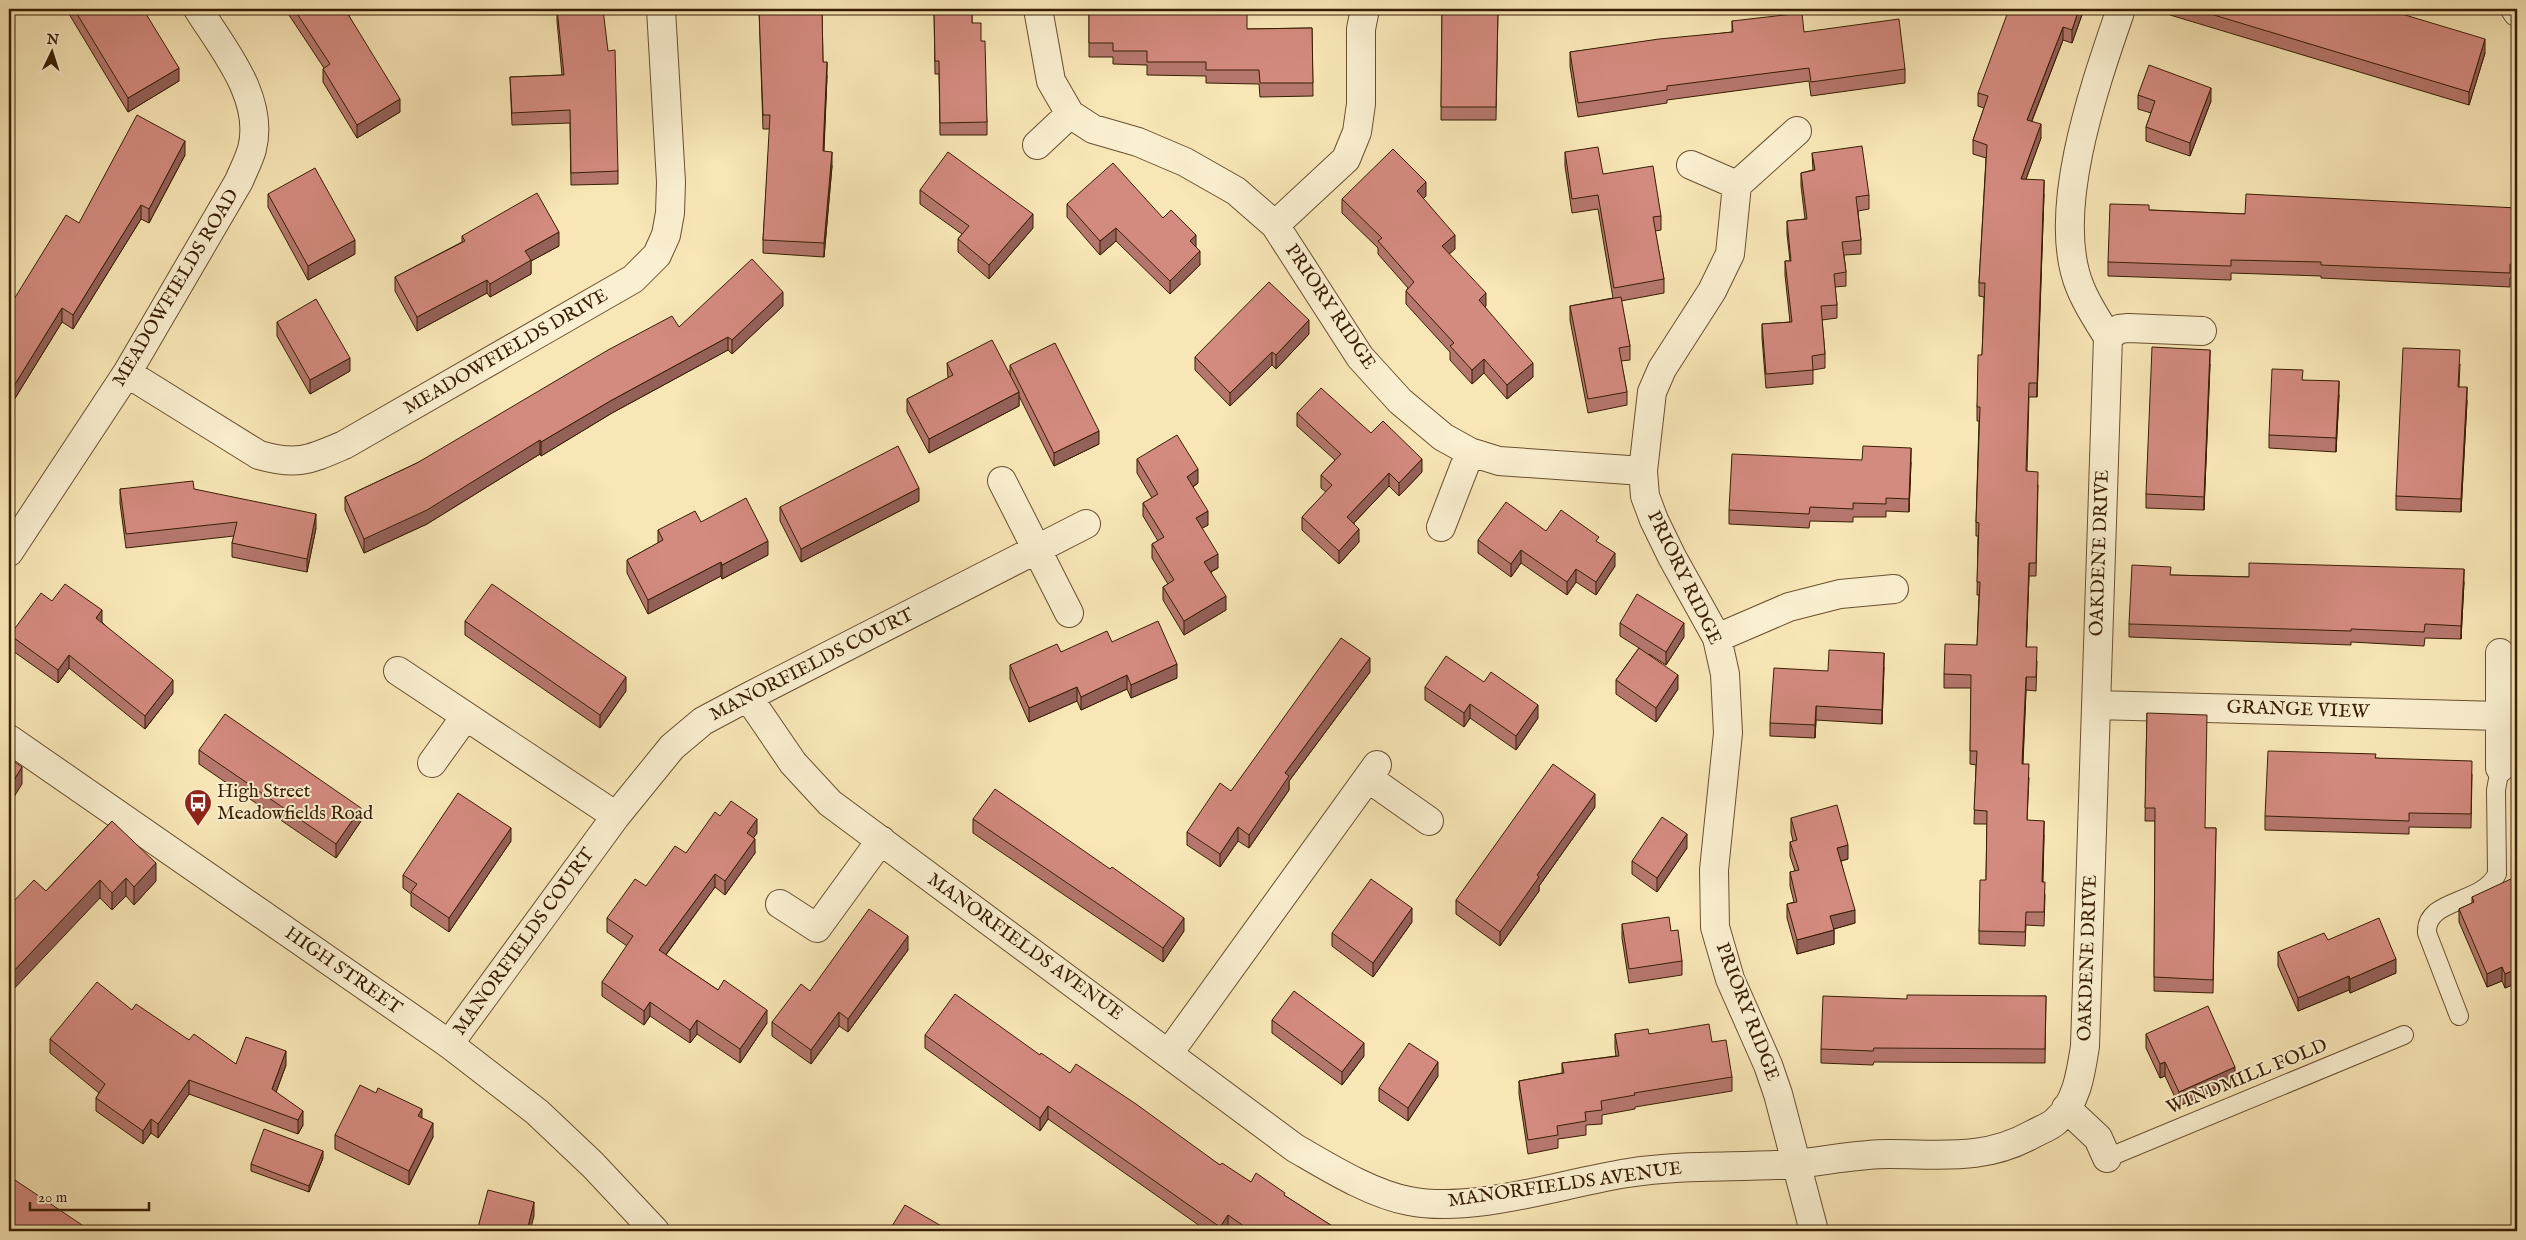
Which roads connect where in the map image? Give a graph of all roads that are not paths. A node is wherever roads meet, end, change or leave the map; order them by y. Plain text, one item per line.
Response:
1 (198, 9) edge
2 (661, 9) edge
3 (1038, 9) edge
4 (1366, 9) edge
5 (2121, 9) edge
6 (2515, 9) edge
7 (2517, 12) edge
8 (1070, 114) junction
9 (1797, 132) dead end
10 (1037, 146) dead end
11 (1691, 165) dead end
12 (1737, 185) junction
13 (1275, 225) junction
14 (2202, 331) dead end
15 (2108, 337) junction
16 (128, 373) junction
17 (1470, 452) junction
18 (1642, 471) junction
19 (1002, 481) dead end
20 (1086, 524) dead end
21 (1441, 527) dead end
22 (1037, 550) junction
23 (9, 552) edge
24 (1894, 589) dead end
25 (1069, 613) dead end
26 (1716, 638) junction
27 (2500, 653) dead end
28 (398, 671) dead end
29 (748, 697) junction
30 (2096, 705) junction
31 (2500, 716) junction
32 (465, 717) junction
33 (9, 739) edge
34 (432, 762) dead end
35 (2500, 768) joint
36 (616, 816) junction
37 (1429, 821) dead end
38 (881, 840) junction
39 (780, 904) dead end
40 (2459, 1016) dead end
41 (2404, 1035) dead end
42 (449, 1044) junction
43 (1169, 1053) junction
44 (2066, 1108) junction
45 (2107, 1158) joint
46 (1794, 1164) junction
47 (651, 1230) edge
48 (1814, 1231) edge

1 - 16 street, MEADOWFIELDS ROAD
2 - 16 street, MEADOWFIELDS DRIVE
3 - 8 street, PRIORY RIDGE
4 - 13 street
5 - 15 street
6 - 7 street
8 - 10 street
8 - 13 street, PRIORY RIDGE
9 - 12 street
11 - 12 street
12 - 18 street
13 - 17 street, PRIORY RIDGE
14 - 15 street
15 - 30 street, OAKDENE DRIVE
16 - 23 street, MEADOWFIELDS ROAD
17 - 18 street, PRIORY RIDGE
17 - 21 street
18 - 26 street, PRIORY RIDGE
19 - 22 street
20 - 22 street, MANORFIELDS COURT
22 - 25 street
22 - 29 street, MANORFIELDS COURT
24 - 26 street
26 - 46 street, PRIORY RIDGE
27 - 31 street
28 - 32 street
29 - 36 street, MANORFIELDS COURT
29 - 38 street, MANORFIELDS AVENUE
30 - 31 street, GRANGE VIEW
30 - 44 street, OAKDENE DRIVE
31 - 35 street
32 - 34 street
32 - 36 street
33 - 42 street, HIGH STREET
35 - 40 lane
36 - 42 street, MANORFIELDS COURT
37 - 43 street
38 - 39 street
38 - 43 street, MANORFIELDS AVENUE
41 - 45 lane, WINDMILL FOLD
42 - 47 street, HIGH STREET
43 - 46 street, MANORFIELDS AVENUE
44 - 45 street
44 - 46 street, OAKDENE DRIVE
46 - 48 street, PRIORY RIDGE

